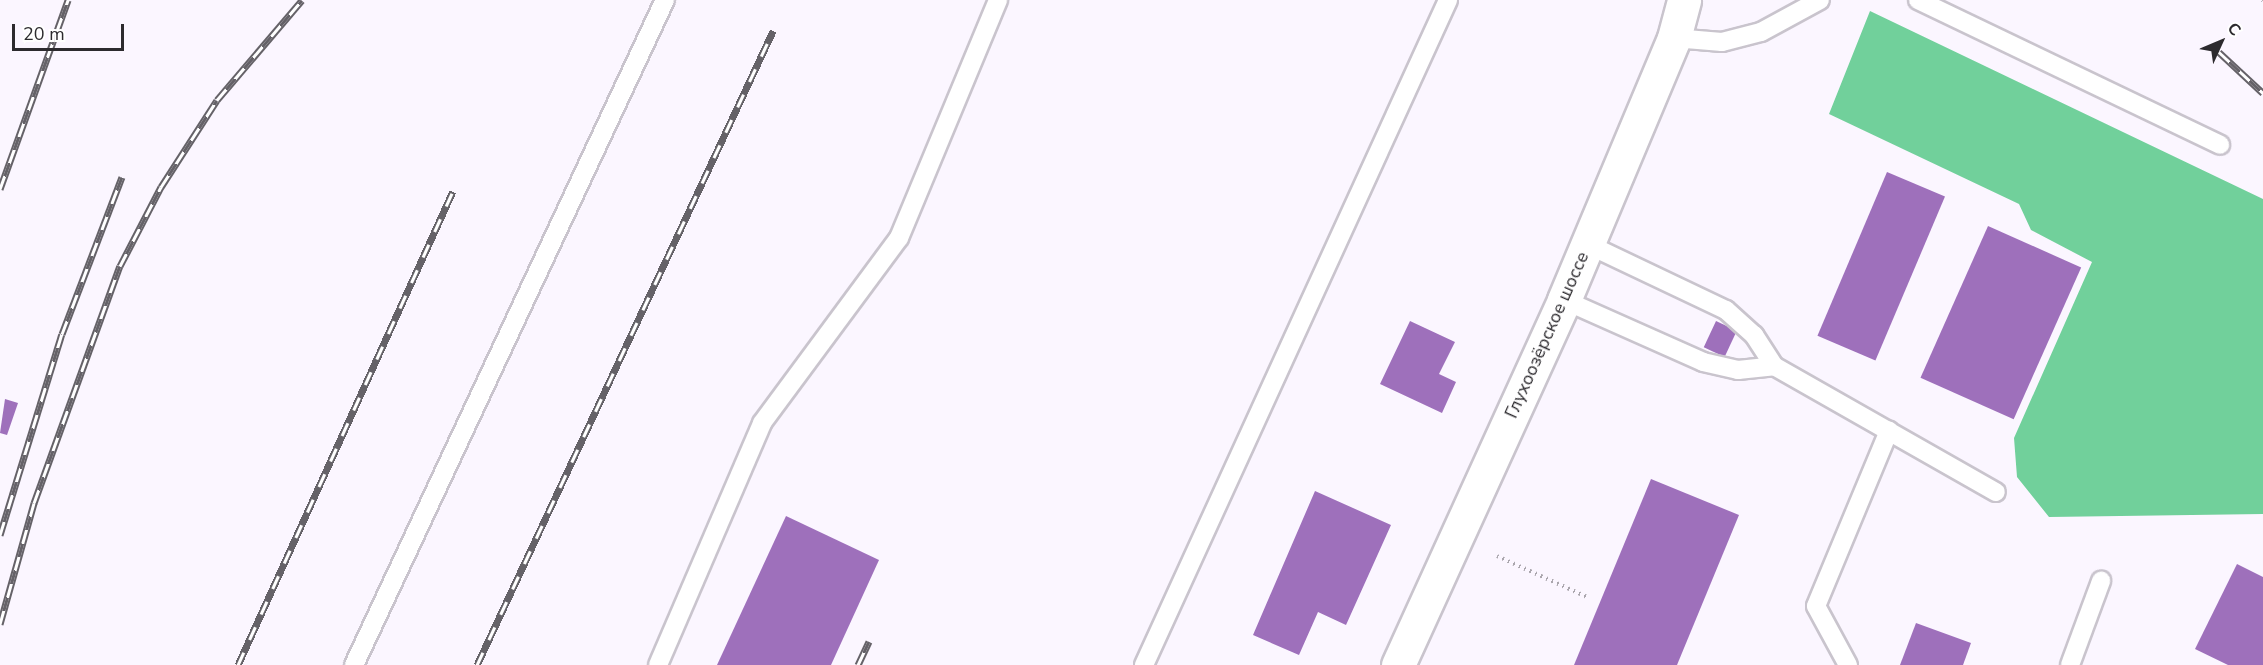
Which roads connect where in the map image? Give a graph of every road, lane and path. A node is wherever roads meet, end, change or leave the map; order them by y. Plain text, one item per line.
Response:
1 (665, 0) edge
2 (998, 0) edge
3 (1448, 0) edge
4 (1684, 0) edge
5 (1820, 0) edge
6 (1918, 0) edge
7 (1674, 38) junction
8 (2220, 145) dead end
9 (1587, 244) junction
10 (1564, 300) junction
11 (1774, 366) junction
12 (1889, 431) junction
13 (1996, 492) dead end
14 (1497, 556) dead end
15 (2101, 581) dead end
16 (1589, 598) dead end
17 (354, 665) edge
18 (658, 665) edge
19 (1144, 665) edge
20 (1398, 665) edge
21 (1848, 665) edge
22 (2070, 665) edge

1 - 17 lane
2 - 18 lane
3 - 19 lane
4 - 7 street, Глухоозёрское шоссе
5 - 7 lane
6 - 8 lane
7 - 9 street, Глухоозёрское шоссе
9 - 10 street, Глухоозёрское шоссе
9 - 11 lane
10 - 11 lane
10 - 20 street, Глухоозёрское шоссе
11 - 12 lane
12 - 13 lane
12 - 21 lane
14 - 16 path
15 - 22 lane

